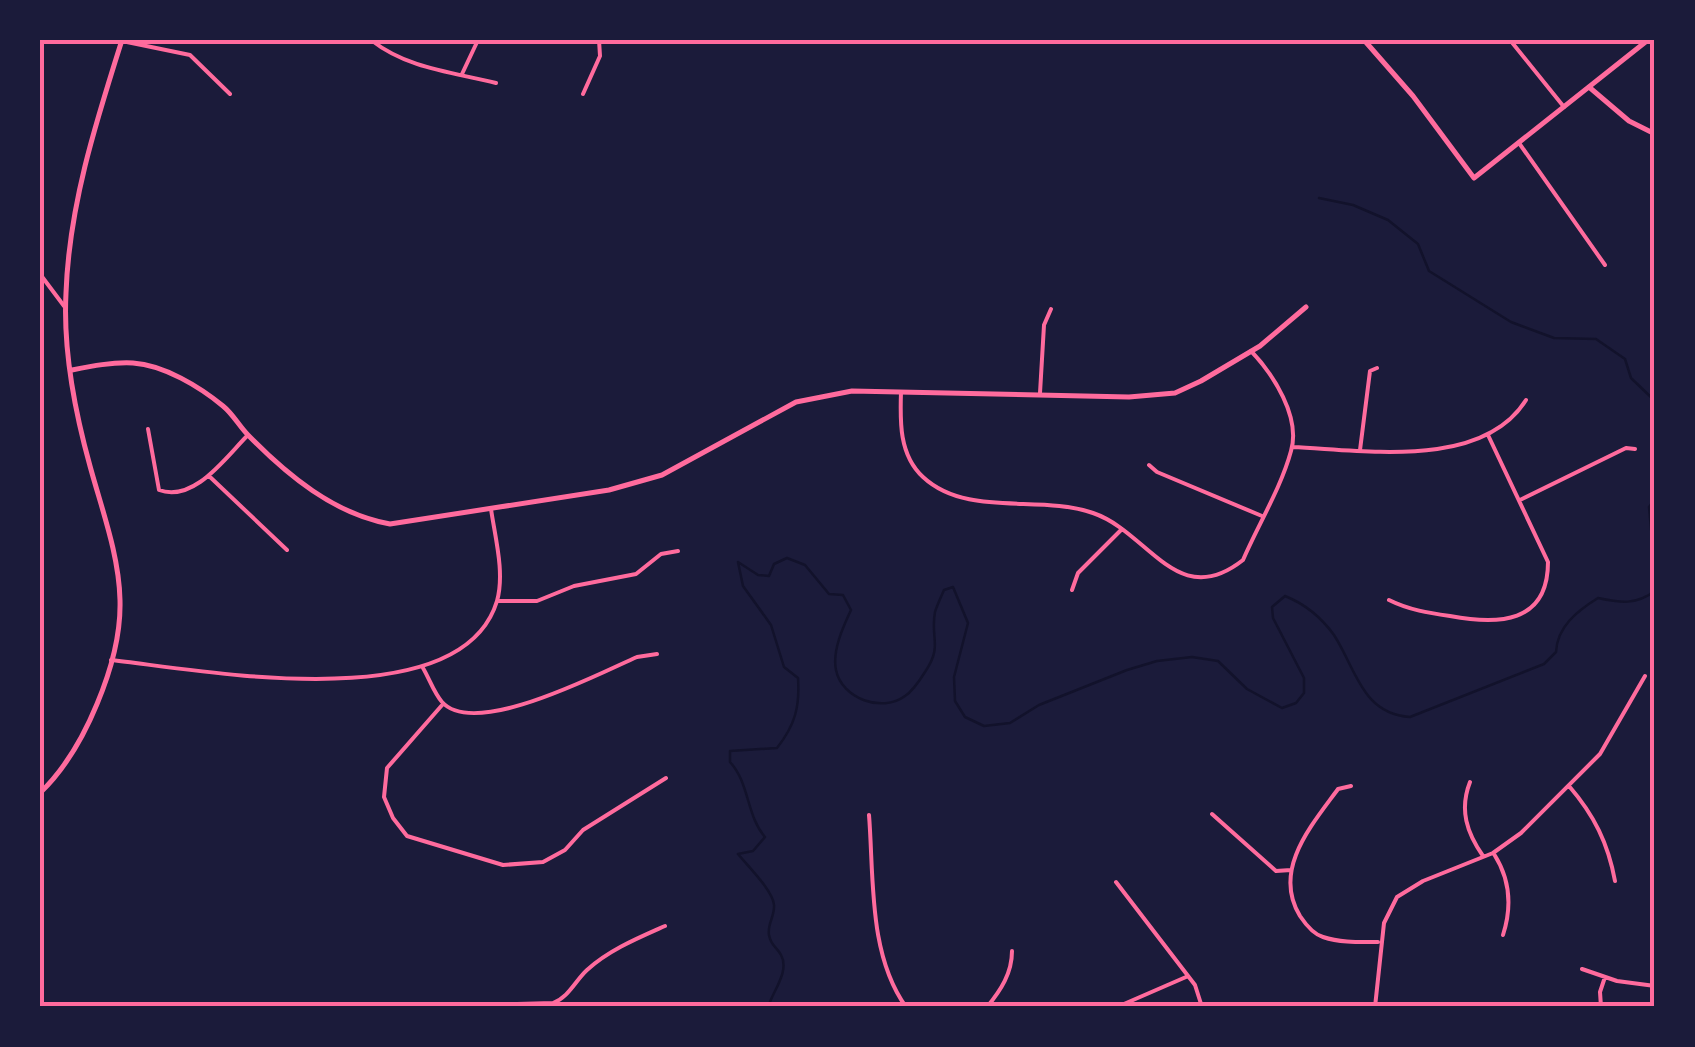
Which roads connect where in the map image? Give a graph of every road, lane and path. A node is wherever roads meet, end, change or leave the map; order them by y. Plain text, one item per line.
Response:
1 (372, 40) edge
2 (478, 40) edge
3 (599, 40) edge
4 (1364, 40) edge
5 (1510, 40) edge
6 (1648, 40) edge
7 (122, 41) edge
8 (462, 74) junction
9 (496, 83) dead end
10 (1588, 87) junction
11 (230, 94) dead end
12 (583, 94) dead end
13 (1564, 107) junction
14 (1655, 134) edge
15 (1518, 143) junction
16 (1605, 266) dead end
17 (40, 274) edge
18 (1306, 307) dead end
19 (66, 309) junction
20 (1051, 309) dead end
21 (1251, 351) junction
22 (1377, 368) dead end
23 (72, 370) junction
24 (901, 392) junction
25 (1040, 393) junction
26 (1526, 400) dead end
27 (148, 430) dead end
28 (248, 434) junction
29 (1488, 434) junction
30 (1292, 447) junction
31 (1635, 449) dead end
32 (1360, 450) junction
33 (1149, 465) dead end
34 (209, 476) junction
35 (1520, 500) junction
36 (491, 510) junction
37 (1262, 516) junction
38 (1122, 529) junction
39 (287, 550) dead end
40 (678, 551) dead end
41 (1072, 590) dead end
42 (1390, 600) dead end
43 (497, 601) junction
44 (657, 654) dead end
45 (112, 660) junction
46 (423, 668) junction
47 (1644, 676) dead end
48 (443, 704) junction
49 (666, 778) dead end
50 (1470, 782) dead end
51 (1352, 786) dead end
52 (1569, 786) junction
53 (40, 793) edge
54 (1212, 814) dead end
55 (869, 815) dead end
56 (1493, 853) junction
57 (1483, 856) junction
58 (1291, 870) junction
59 (1616, 881) dead end
60 (1116, 882) dead end
61 (665, 926) dead end
62 (1503, 935) dead end
63 (1381, 942) junction
64 (1012, 951) dead end
65 (1582, 968) dead end
66 (1188, 976) junction
67 (1605, 977) junction
68 (1655, 986) edge
69 (402, 1007) edge
70 (906, 1007) edge
71 (987, 1007) edge
72 (1117, 1007) edge
73 (1202, 1007) edge
74 (1375, 1007) edge
75 (1601, 1007) edge

1 - 8 street
2 - 8 street
3 - 12 street
4 - 15 street
5 - 13 street
6 - 10 street
7 - 11 street
7 - 19 street
8 - 9 street
10 - 13 street
10 - 14 street
13 - 15 street
15 - 16 street
17 - 19 street
18 - 21 street
19 - 23 street
20 - 25 street
21 - 25 street
21 - 30 street
22 - 32 street
23 - 28 street
23 - 45 street
24 - 25 street
24 - 36 street
24 - 38 street
26 - 29 street
27 - 34 street
28 - 34 street
28 - 36 street
29 - 32 street
29 - 35 street
30 - 32 street
30 - 37 street
31 - 35 street
33 - 37 street
34 - 39 street
35 - 42 street
36 - 43 street
37 - 38 street
38 - 41 street
40 - 43 street
43 - 46 street
44 - 48 street
45 - 46 street
45 - 53 street
46 - 48 street
47 - 52 street
48 - 49 street
50 - 57 street
51 - 58 street
52 - 56 street
52 - 59 street
54 - 58 street
55 - 70 street
56 - 57 street
56 - 62 street
57 - 63 street
58 - 63 street
60 - 66 street
61 - 69 street
63 - 74 street
64 - 71 street
65 - 67 street
66 - 72 street
66 - 73 street
67 - 68 street
67 - 75 street

